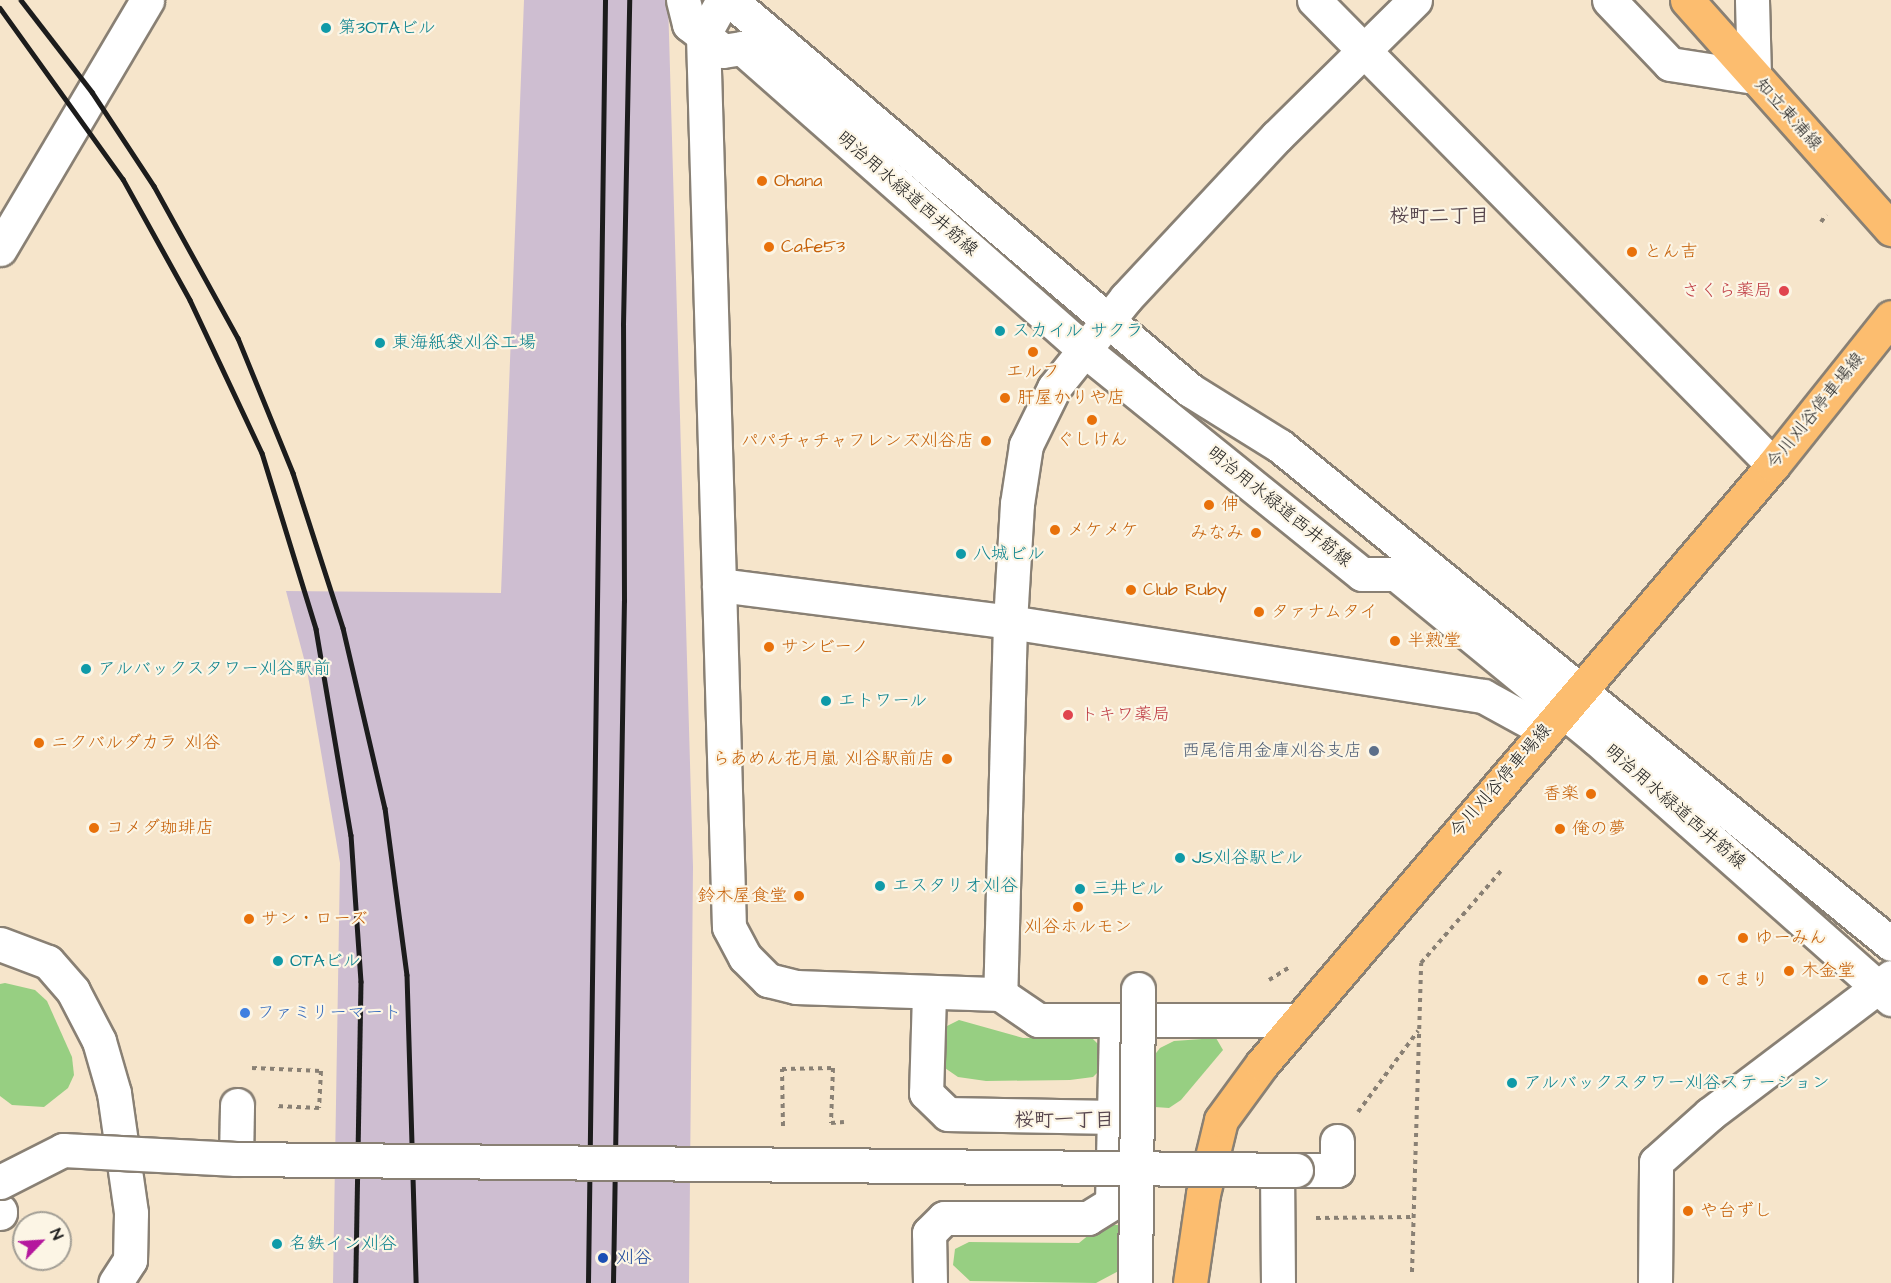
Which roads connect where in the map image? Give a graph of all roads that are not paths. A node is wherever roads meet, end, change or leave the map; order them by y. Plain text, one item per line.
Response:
1 (147, 0) edge
2 (683, 0) edge
3 (723, 0) edge
4 (730, 0) edge
5 (1314, 0) edge
6 (1415, 0) edge
7 (1609, 0) edge
8 (1687, 0) edge
9 (1752, 0) edge
10 (703, 36) junction
11 (1363, 51) junction
12 (1754, 77) junction
13 (1891, 230) edge
14 (0, 249) edge
15 (1891, 317) edge
16 (1107, 321) junction
17 (1083, 349) junction
18 (1773, 465) junction
19 (719, 585) junction
20 (1010, 622) junction
21 (1562, 710) junction
22 (0, 944) edge
23 (1891, 945) edge
24 (1886, 987) edge
25 (1138, 989) dead end
26 (928, 994) junction
27 (1000, 994) junction
28 (1296, 1020) junction
29 (1116, 1021) junction
30 (114, 1093) junction
31 (237, 1106) road end
32 (1114, 1117) junction
33 (1337, 1141) road end
34 (236, 1158) junction
35 (1137, 1169) junction
36 (1277, 1170) junction
37 (0, 1172) edge
38 (0, 1182) edge
39 (115, 1283) edge
40 (930, 1283) edge
41 (1135, 1283) edge
42 (1190, 1283) edge
43 (1278, 1283) edge
44 (1655, 1283) edge

1 - 14 street
2 - 10 street, 明治用水緑道西井筋線
3 - 10 street
4 - 16 street
5 - 11 street
6 - 11 street
7 - 12 street
8 - 12 main road, 知立東浦線
9 - 12 street
10 - 17 street, 明治用水緑道西井筋線
10 - 19 street
11 - 16 street
11 - 18 street
12 - 13 main road, 知立東浦線
15 - 18 main road, 今川刈谷停車場線
16 - 17 street
16 - 21 street
17 - 20 street
17 - 21 street, 明治用水緑道西井筋線
18 - 21 main road, 今川刈谷停車場線
19 - 20 street
19 - 26 street
20 - 21 street
20 - 27 street
21 - 23 street
21 - 24 street, 明治用水緑道西井筋線
21 - 28 main road, 今川刈谷停車場線
22 - 30 street
24 - 44 street
25 - 35 street, bridge
26 - 27 street
26 - 32 street
27 - 29 street
28 - 29 street
28 - 42 main road, 今川刈谷停車場線
29 - 32 street
30 - 37 street
30 - 39 street
31 - 34 street
32 - 40 street
33 - 36 street, bridge
34 - 35 street, bridge
34 - 38 street, bridge
35 - 36 street, bridge
35 - 41 street, bridge
36 - 43 street

